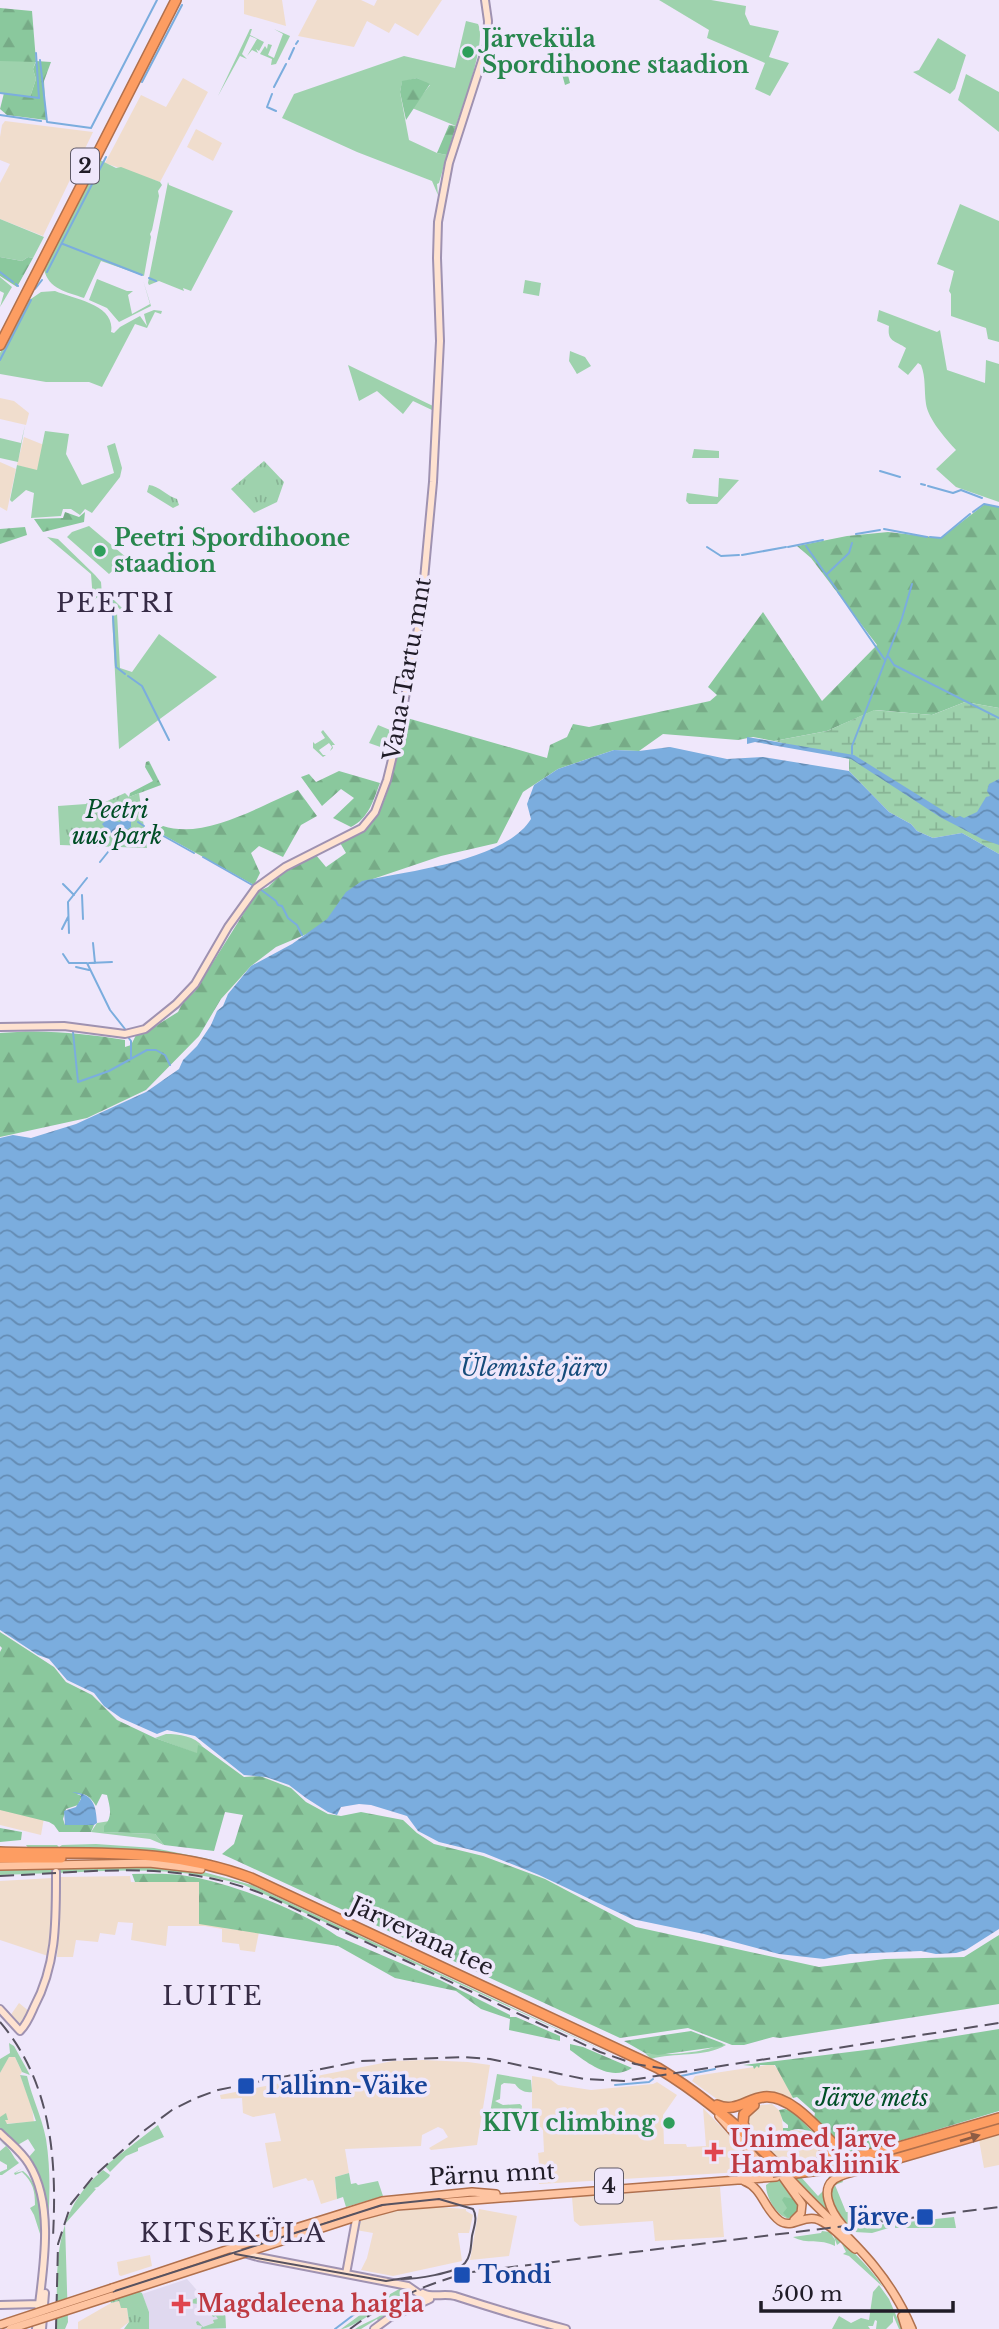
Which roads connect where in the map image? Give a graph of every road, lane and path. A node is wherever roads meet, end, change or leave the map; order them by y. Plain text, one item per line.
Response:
1 (170, 0) edge
2 (176, 0) edge
3 (484, 1) edge
4 (0, 333) edge
5 (0, 345) edge
6 (0, 1027) edge
7 (0, 1852) edge
8 (0, 1858) edge
9 (63, 1861) junction
10 (47, 1865) junction
11 (0, 1866) edge
12 (55, 1872) junction
13 (0, 2010) edge
14 (709, 2101) junction
15 (741, 2110) junction
16 (719, 2116) junction
17 (999, 2118) edge
18 (999, 2129) edge
19 (0, 2134) edge
20 (938, 2136) junction
21 (751, 2137) junction
22 (828, 2146) junction
23 (940, 2146) junction
24 (844, 2156) junction
25 (885, 2162) junction
26 (830, 2166) junction
27 (775, 2174) junction
28 (743, 2180) junction
29 (760, 2192) junction
30 (472, 2196) junction
31 (357, 2213) junction
32 (857, 2248) junction
33 (230, 2249) junction
34 (245, 2253) junction
35 (258, 2257) junction
36 (233, 2258) junction
37 (346, 2274) junction
38 (190, 2276) dead end
39 (164, 2279) junction
40 (112, 2292) junction
41 (425, 2298) junction
42 (40, 2301) junction
43 (4, 2305) edge
44 (27, 2306) junction
45 (37, 2316) junction
46 (0, 2325) edge
47 (10, 2329) edge
48 (40, 2329) edge
49 (374, 2329) edge
50 (566, 2329) edge
51 (906, 2329) edge
52 (912, 2329) edge

1 - 4 highway, 2
2 - 5 highway, 2
3 - 6 street, Vana-Tartu mnt
7 - 14 highway, Järvevana tee
8 - 9 highway
9 - 10 main road, Järvevana tee
9 - 12 street
9 - 16 highway, Järvevana tee
10 - 11 main road, Järvevana tee
10 - 12 street
12 - 13 street
14 - 15 highway
14 - 21 highway, Järvevana tee
15 - 21 highway
15 - 22 highway
16 - 27 highway, Järvevana tee
16 - 27 main road
17 - 20 highway, Pärnu mnt / 4
23 -> 18 highway, Pärnu mnt / 4
19 - 42 street
20 - 23 highway
20 - 24 highway, Pärnu mnt / 4
21 - 27 highway, Järvevana tee
22 - 24 highway
22 - 26 highway
23 - 25 highway, Pärnu mnt / 4
24 - 26 highway, Pärnu mnt / 4
25 - 26 highway, Pärnu mnt / 4
25 - 32 main road
26 - 27 highway, Pärnu mnt / 4
27 - 27 main road
27 - 28 main road, Pärnu mnt / 4
27 - 29 main road
27 - 30 main road, Pärnu mnt / 4
27 - 32 main road
28 - 29 main road
28 - 30 main road, Pärnu mnt / 4
29 - 32 main road
30 - 31 main road, Pärnu mnt / 4
31 - 33 main road, Pärnu mnt / 4
31 - 34 main road, Pärnu mnt / 4
31 - 37 street
32 - 51 main road
32 - 52 main road
33 - 34 street
33 - 40 main road, Pärnu mnt / 4
34 - 35 street
34 - 36 main road, Pärnu mnt / 4
35 - 36 street
35 - 37 street
36 - 39 main road, Pärnu mnt / 4
37 - 41 street
38 - 39 main road
39 - 40 main road, Pärnu mnt / 4
40 - 46 main road, Pärnu mnt / 4, bridge
40 - 47 main road, Pärnu mnt / 4, bridge
41 - 49 street
41 - 50 street
42 - 43 street
42 - 44 street
42 - 45 street
42 - 48 street
43 - 44 street
44 - 45 street
45 - 48 street

